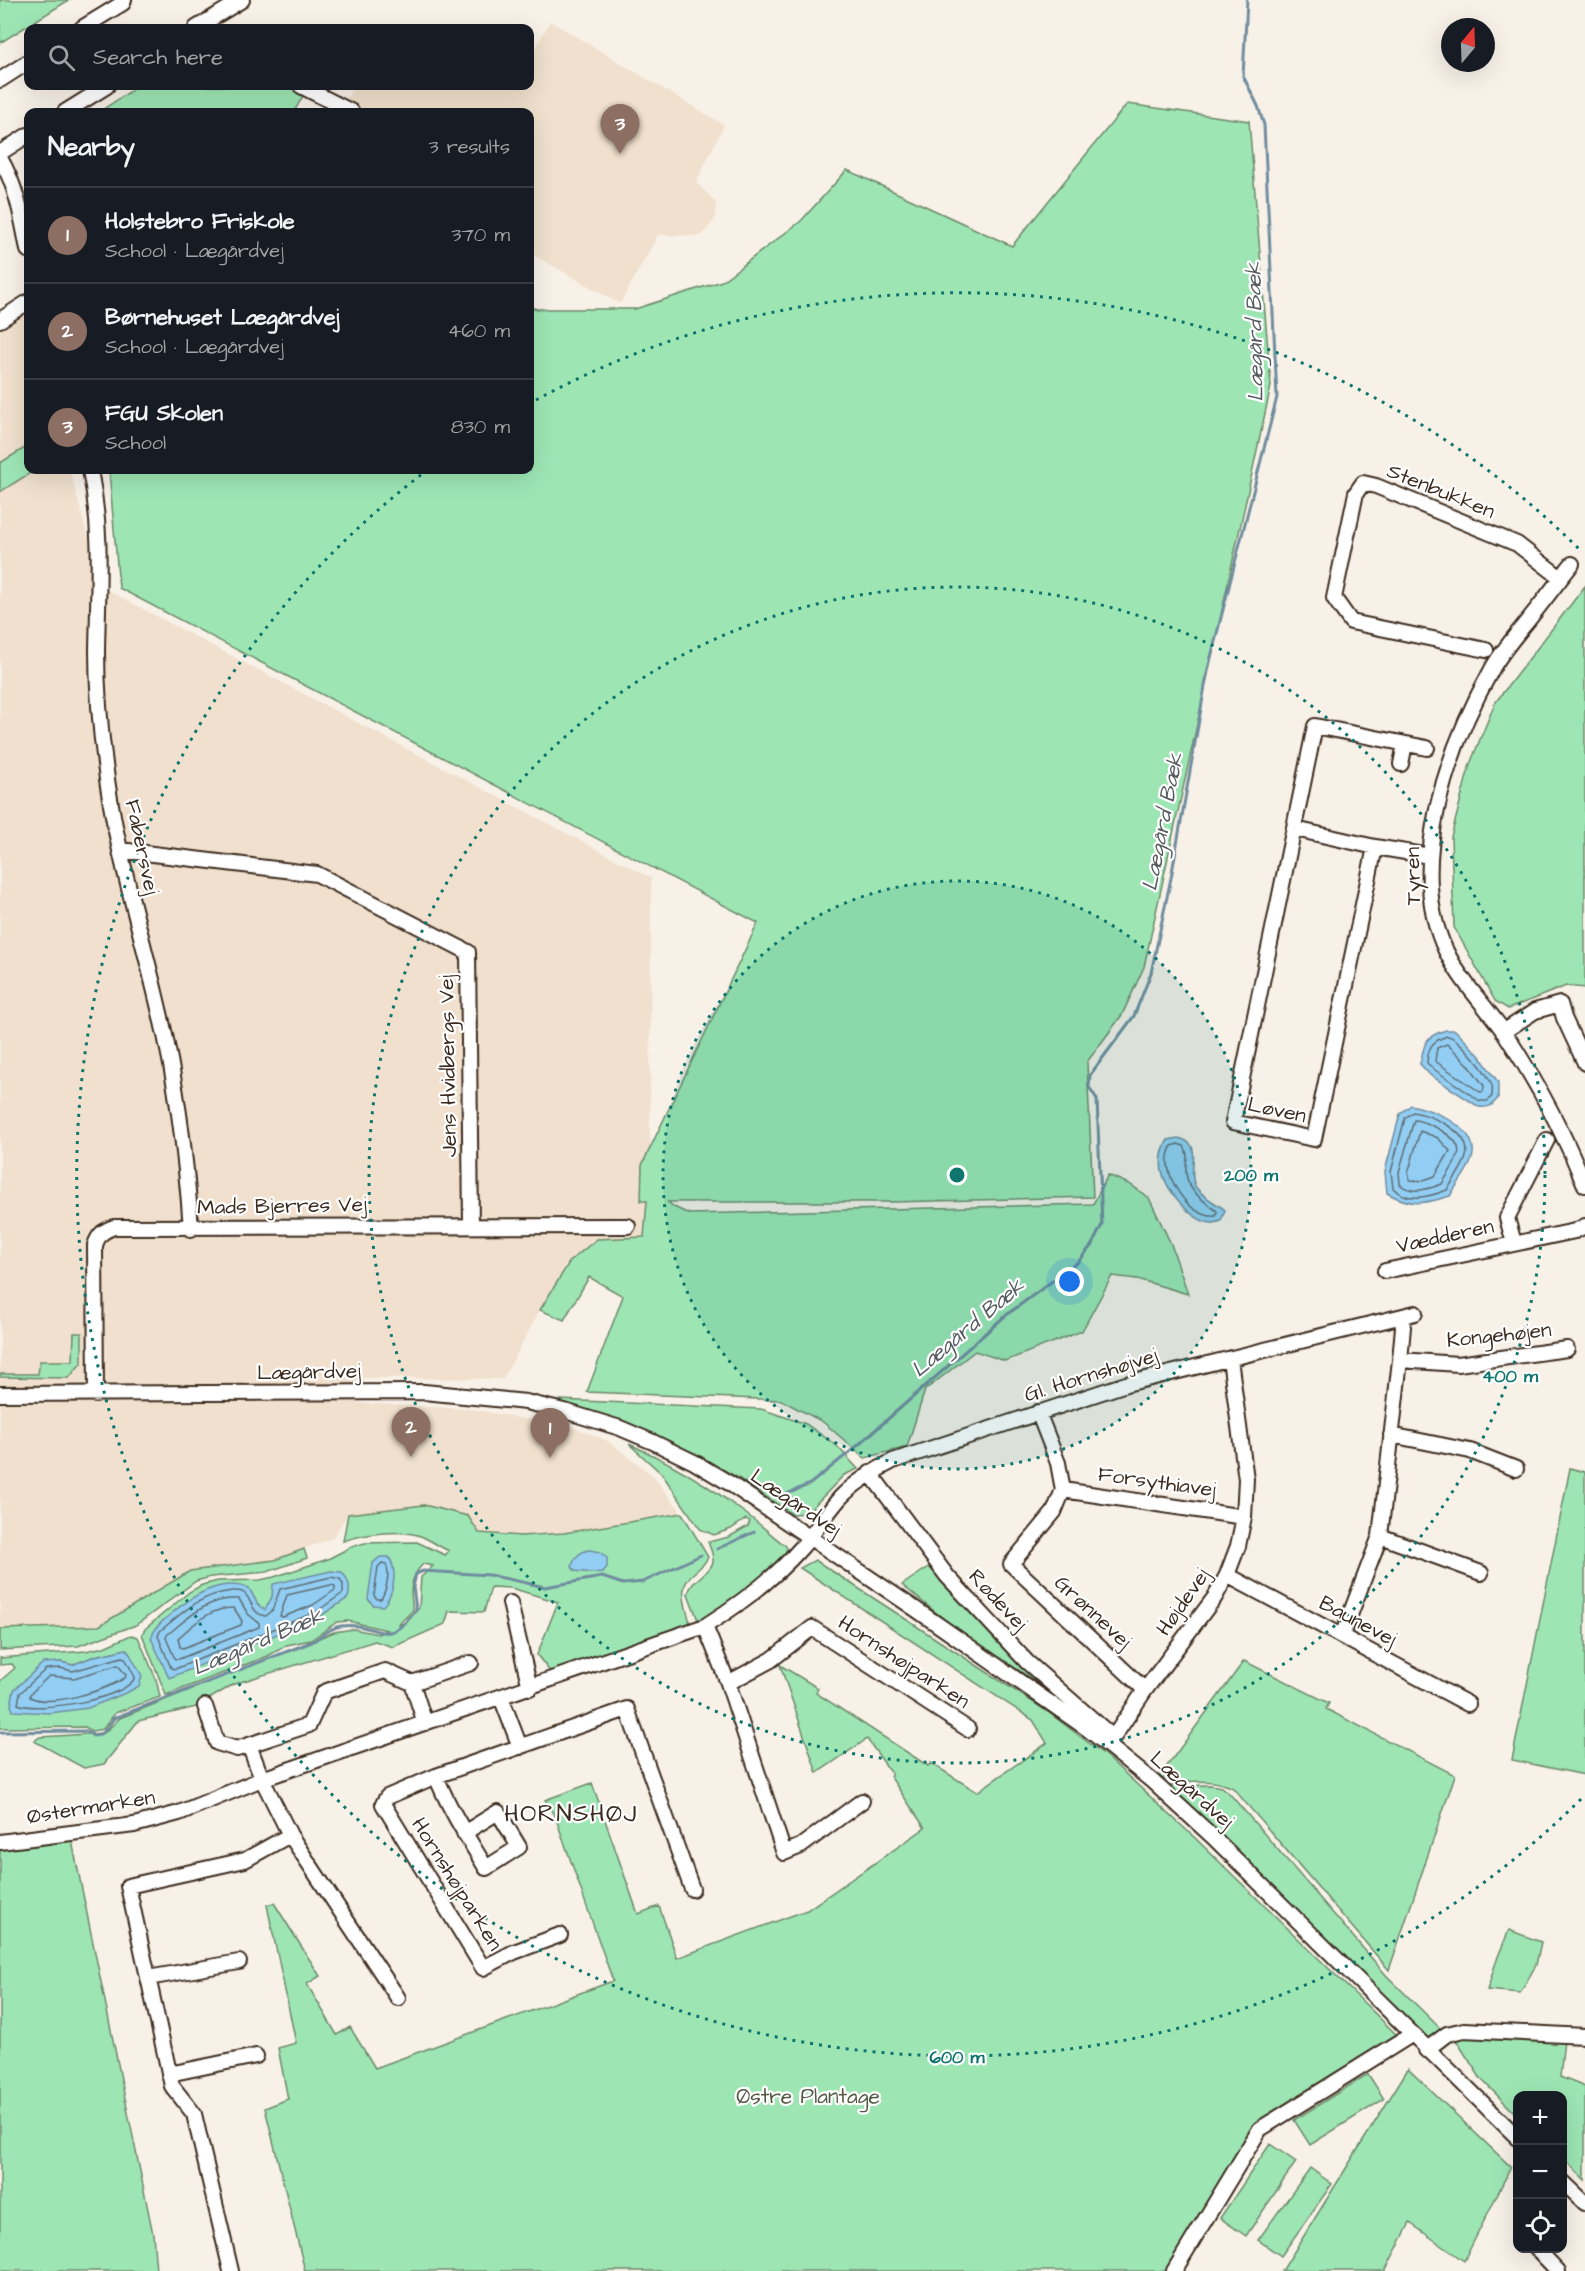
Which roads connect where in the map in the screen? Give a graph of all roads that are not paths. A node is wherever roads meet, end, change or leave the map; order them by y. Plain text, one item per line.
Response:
1 (124, 0) edge
2 (233, 2) edge
3 (89, 24) edge
4 (204, 24) edge
5 (24, 65) edge
6 (0, 80) edge
7 (101, 90) edge
8 (309, 90) edge
9 (71, 108) edge
10 (344, 108) edge
11 (24, 138) edge
12 (0, 153) edge
13 (0, 158) edge
14 (24, 228) edge
15 (24, 305) edge
16 (0, 320) edge
17 (91, 474) edge
18 (1572, 564) dead end
19 (1561, 578) junction
20 (1486, 650) dead end
21 (1405, 744) junction
22 (1427, 748) dead end
23 (1401, 764) dead end
24 (1294, 829) junction
25 (1375, 847) junction
26 (120, 850) junction
27 (1430, 855) junction
28 (1503, 1032) junction
29 (1585, 1063) edge
30 (1547, 1140) dead end
31 (1585, 1185) edge
32 (471, 1225) junction
33 (628, 1226) dead end
34 (1585, 1226) edge
35 (191, 1229) junction
36 (1514, 1243) junction
37 (1385, 1271) dead end
38 (1415, 1313) dead end
39 (1401, 1317) junction
40 (1567, 1349) dead end
41 (1230, 1359) junction
42 (1400, 1360) junction
43 (0, 1394) edge
44 (96, 1395) junction
45 (1038, 1412) junction
46 (1391, 1436) junction
47 (1516, 1469) dead end
48 (870, 1473) junction
49 (1063, 1490) junction
50 (1244, 1517) junction
51 (1380, 1536) junction
52 (809, 1537) junction
53 (1481, 1573) dead end
54 (1227, 1575) junction
55 (510, 1603) dead end
56 (705, 1626) junction
57 (1342, 1636) junction
58 (471, 1664) dead end
59 (412, 1683) junction
60 (728, 1683) junction
61 (530, 1688) junction
62 (1145, 1690) junction
63 (501, 1697) junction
64 (1468, 1704) dead end
65 (206, 1707) dead end
66 (426, 1723) junction
67 (968, 1729) dead end
68 (1111, 1741) junction
69 (249, 1745) junction
70 (520, 1747) junction
71 (436, 1776) junction
72 (262, 1779) junction
73 (862, 1801) dead end
74 (464, 1833) dead end
75 (290, 1835) junction
76 (0, 1842) edge
77 (692, 1889) dead end
78 (560, 1935) dead end
79 (239, 1962) dead end
80 (148, 1978) junction
81 (398, 1998) dead end
82 (1411, 2035) junction
83 (1585, 2036) edge
84 (1426, 2050) junction
85 (256, 2056) dead end
86 (169, 2074) junction
87 (1513, 2133) edge
88 (1567, 2185) edge
89 (1585, 2203) edge
90 (1541, 2253) edge
91 (231, 2271) edge
92 (1174, 2271) edge
93 (1558, 2271) edge

1 - 3 street
2 - 4 street
5 - 6 street
7 - 9 street
8 - 10 street
11 - 12 street
13 - 14 street
15 - 16 street
17 - 26 street, Fabersvej
18 - 19 street, Tyren
19 - 20 street, Stenbukken
19 - 27 street, Tyren
21 - 22 street, Løven
21 - 23 street
21 - 24 street, Løven
24 - 25 street
24 - 25 street, Løven
25 - 27 street
26 - 32 street, Jens Hvidbergs Vej
26 - 35 street, Fabersvej
27 - 28 street, Tyren
28 - 29 street
28 - 31 street, Tyren
30 - 36 street, Vædderen
32 - 33 street, Mads Bjerres Vej
32 - 35 street, Mads Bjerres Vej
34 - 36 street, Vædderen
35 - 44 street, Mads Bjerres Vej
36 - 37 street, Vædderen
38 - 39 street, Gl. Hornshøjvej
39 - 41 street, Gl. Hornshøjvej
39 - 42 street
40 - 42 street, Kongehøjen
41 - 45 street, Gl. Hornshøjvej
41 - 50 street, Højdevej
42 - 46 street
43 - 44 street, Lægårdvej
44 - 52 street, Lægårdvej
45 - 48 street, Gl. Hornshøjvej
45 - 49 street
46 - 47 street
46 - 51 street
48 - 52 street, Gl. Hornshøjvej
48 - 68 street, Rødevej
49 - 50 street, Forsythiavej
49 - 62 street, Grønnevej
50 - 54 street, Højdevej
51 - 53 street
51 - 57 street
52 - 56 street
52 - 68 street, Lægårdvej
54 - 57 street, Baunevej
54 - 62 street, Højdevej
55 - 61 street
56 - 60 street
56 - 61 street
57 - 64 street, Baunevej
58 - 59 street
59 - 66 street
59 - 69 street
60 - 67 street, Hornshøjparken
60 - 73 street
61 - 63 street
62 - 68 street, Højdevej
63 - 66 street
63 - 70 street
65 - 69 street
66 - 72 street
68 - 82 street, Lægårdvej
69 - 72 street
70 - 71 street, Hornshøjparken
70 - 77 street, Hornshøjparken
71 - 74 street, Hornshøjparken
71 - 78 street, Hornshøjparken
72 - 75 street
72 - 76 street, Østermarken
75 - 80 street
75 - 81 street
79 - 80 street
80 - 86 street
82 - 84 street, Lægårdvej
82 - 92 street
83 - 84 street
84 - 87 street, Lægårdvej
85 - 86 street
86 - 91 street
88 - 89 street
90 - 93 street

